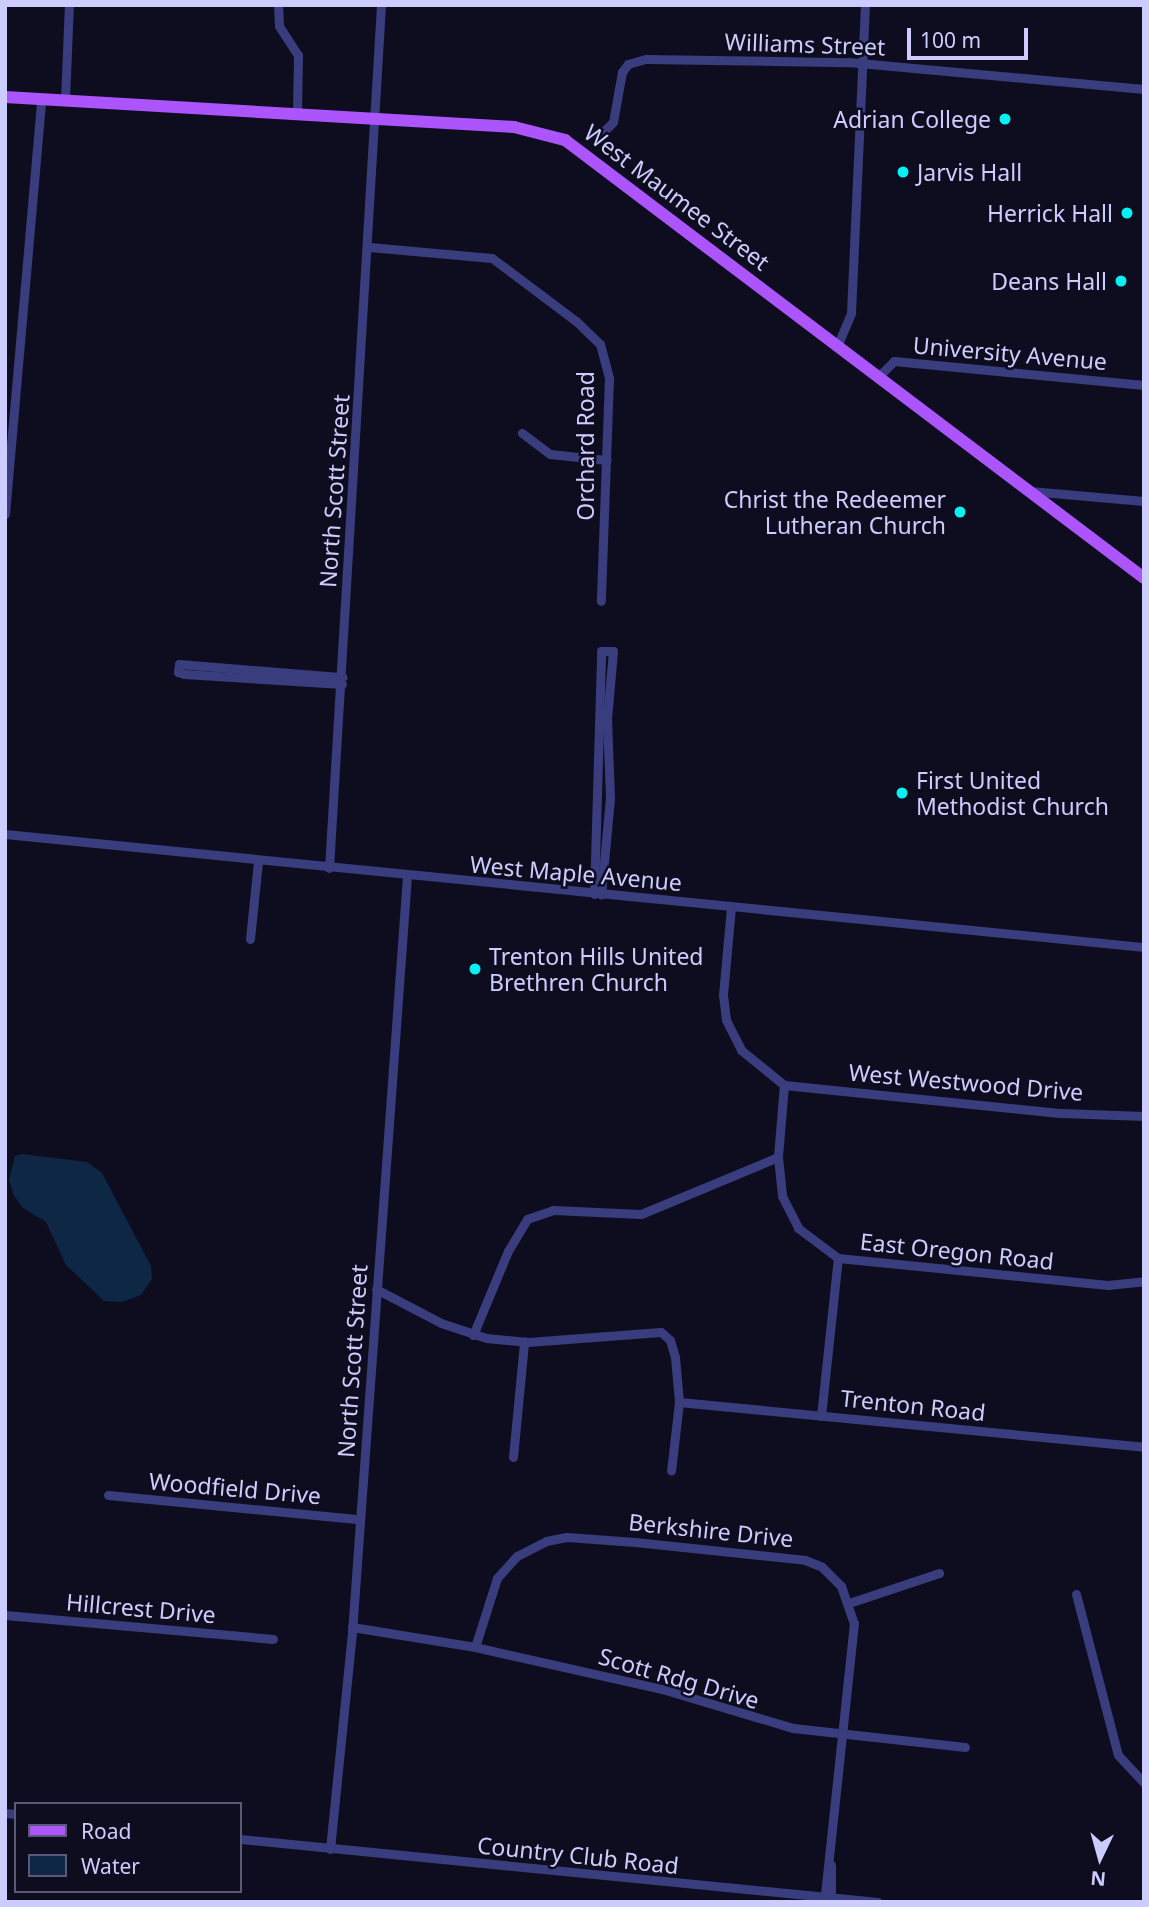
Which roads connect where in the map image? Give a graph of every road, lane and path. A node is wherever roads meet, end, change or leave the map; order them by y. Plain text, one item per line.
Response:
1 (69, 5) edge
2 (278, 5) edge
3 (381, 5) edge
4 (865, 5) edge
5 (863, 63) junction
6 (1144, 89) edge
7 (5, 97) edge
8 (41, 99) junction
9 (65, 100) junction
10 (297, 113) junction
11 (377, 117) junction
12 (600, 135) dead end
13 (369, 247) junction
14 (838, 344) junction
15 (878, 376) junction
16 (1144, 385) edge
17 (9, 416) edge
18 (522, 433) dead end
19 (607, 460) junction
20 (1027, 491) junction
21 (1144, 501) edge
22 (5, 514) edge
23 (1144, 578) edge
24 (601, 601) dead end
25 (243, 666) junction
26 (241, 679) junction
27 (342, 681) junction
28 (596, 719) junction
29 (607, 719) junction
30 (599, 798) junction
31 (610, 798) junction
32 (5, 834) edge
33 (258, 861) junction
34 (329, 868) junction
35 (407, 876) junction
36 (598, 894) junction
37 (730, 907) junction
38 (250, 939) dead end
39 (1144, 947) edge
40 (784, 1085) junction
41 (1144, 1116) edge
42 (778, 1157) junction
43 (838, 1258) junction
44 (1144, 1281) edge
45 (376, 1289) junction
46 (473, 1335) junction
47 (524, 1342) junction
48 (679, 1402) junction
49 (821, 1416) junction
50 (1144, 1447) edge
51 (513, 1457) dead end
52 (671, 1471) dead end
53 (108, 1495) dead end
54 (359, 1519) junction
55 (939, 1573) dead end
56 (1076, 1594) dead end
57 (849, 1602) junction
58 (5, 1615) edge
59 (352, 1630) junction
60 (272, 1639) dead end
61 (475, 1647) junction
62 (844, 1735) junction
63 (965, 1747) dead end
64 (1144, 1783) edge
65 (242, 1839) edge
66 (330, 1849) junction
67 (828, 1897) junction
68 (878, 1902) edge

1 - 9 street
2 - 10 street
3 - 11 street, North Scott Street
4 - 5 street
5 - 6 street, Williams Street
5 - 12 street, Williams Street
5 - 14 street
7 - 8 main road, West Maumee Street
8 - 9 main road, West Maumee Street
8 - 17 street
9 - 10 main road, West Maumee Street
10 - 11 main road, West Maumee Street
11 - 13 street, North Scott Street
11 - 14 main road, West Maumee Street
13 - 19 street, Orchard Road
13 - 27 street, North Scott Street
14 - 15 main road, West Maumee Street
15 - 16 street, University Avenue
15 - 20 main road, West Maumee Street
17 - 22 street
18 - 19 street
19 - 24 street, Orchard Road
20 - 21 street
20 - 23 main road, West Maumee Street
25 - 26 street
25 - 26 street
25 - 27 street
26 - 27 street
27 - 34 street, North Scott Street
28 - 29 street
28 - 29 street
28 - 30 street
29 - 31 street
30 - 31 street
30 - 36 street
31 - 36 street
32 - 33 street, West Maple Avenue
33 - 34 street, West Maple Avenue
33 - 38 street
34 - 35 street, West Maple Avenue
35 - 36 street, West Maple Avenue
35 - 45 street, North Scott Street
36 - 37 street, West Maple Avenue
37 - 39 street, West Maple Avenue
37 - 40 street
40 - 41 street, West Westwood Drive
40 - 42 street, East Oregon Road
42 - 43 street, East Oregon Road
42 - 46 street
43 - 44 street, East Oregon Road
43 - 49 street
45 - 46 street
45 - 54 street, North Scott Street
46 - 47 street
47 - 48 street
47 - 51 street
48 - 49 street, Trenton Road
48 - 52 street
49 - 50 street, Trenton Road
53 - 54 street, Woodfield Drive
54 - 59 street, North Scott Street
55 - 57 street
56 - 64 street
57 - 61 street, Berkshire Drive
57 - 62 street, Berkshire Drive
58 - 60 street, Hillcrest Drive
59 - 61 street, Scott Rdg Drive
59 - 66 street, North Scott Street
61 - 62 street, Scott Rdg Drive
62 - 63 street, Scott Rdg Drive
62 - 67 street, Berkshire Drive
65 - 66 street, Country Club Road
66 - 67 street, Country Club Road
67 - 68 street, Country Club Road

